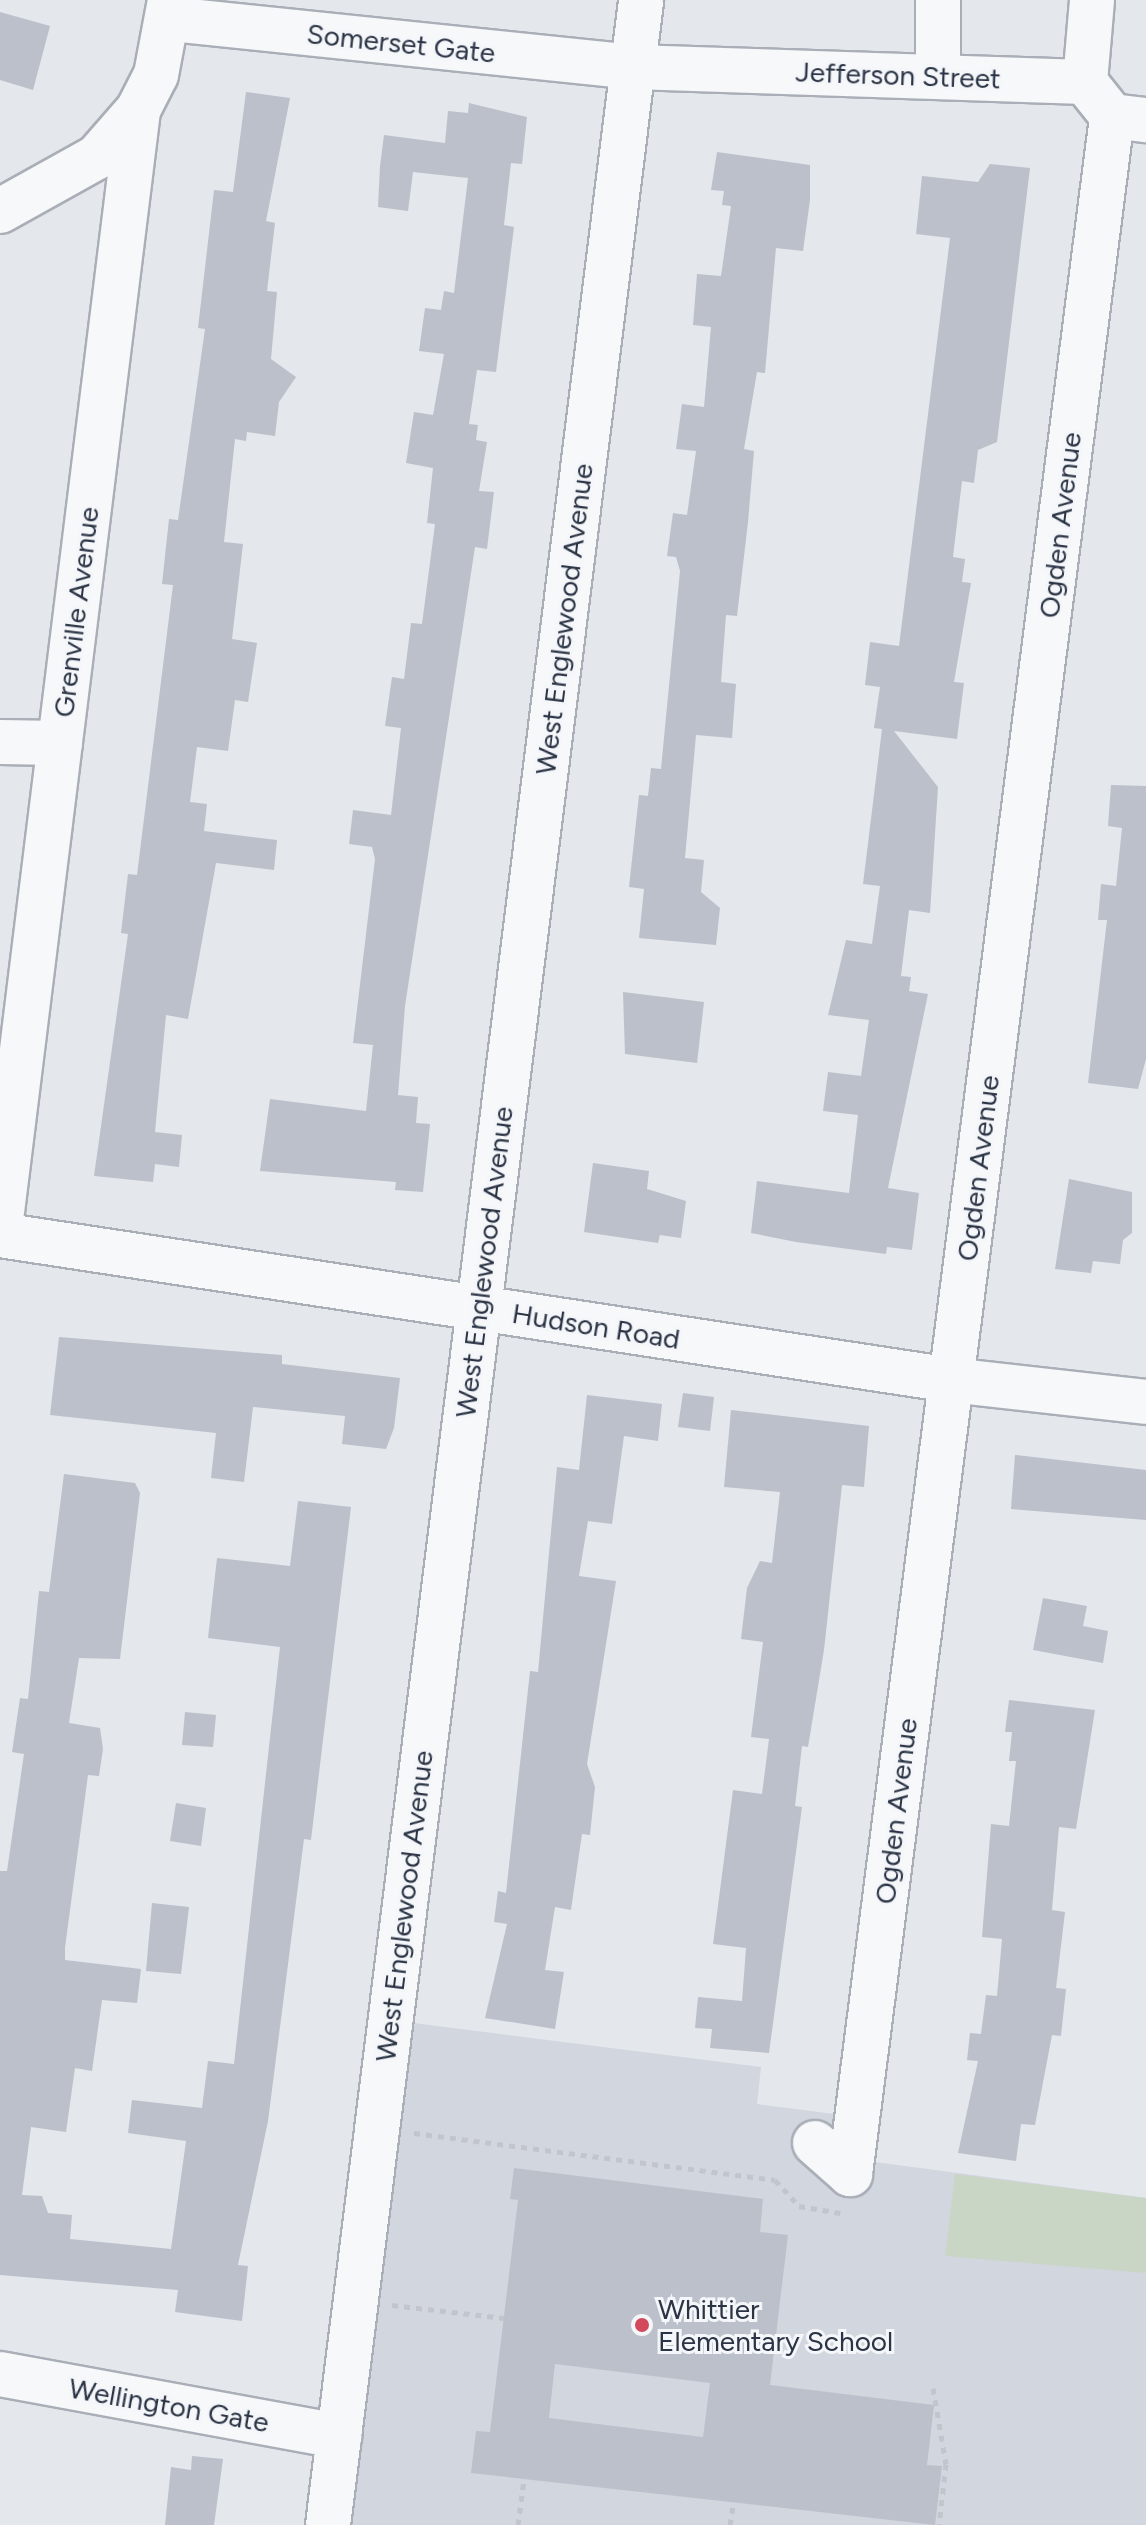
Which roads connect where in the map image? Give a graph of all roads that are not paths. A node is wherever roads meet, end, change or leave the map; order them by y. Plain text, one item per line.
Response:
1 (641, 0) edge
2 (938, 0) edge
3 (1092, 0) edge
4 (170, 9) edge
5 (633, 67) junction
6 (938, 75) junction
7 (1085, 82) junction
8 (138, 110) junction
9 (1129, 118) edge
10 (0, 211) edge
11 (0, 742) edge
12 (60, 743) junction
13 (0, 1228) edge
14 (0, 1235) edge
15 (478, 1308) junction
16 (951, 1380) junction
17 (1146, 1402) edge
18 (815, 2143) dead end
19 (0, 2374) edge
20 (339, 2436) junction
21 (328, 2525) edge

1 - 5 street, West Englewood Avenue
2 - 6 street
3 - 7 street
4 - 5 street, Somerset Gate
4 - 8 street, Grenville Avenue
5 - 6 street, Jefferson Street
5 - 15 street, West Englewood Avenue
6 - 7 street, Jefferson Street
7 - 9 street
8 - 10 street
8 - 12 street, Grenville Avenue
9 - 16 street, Ogden Avenue
11 - 12 street
12 - 13 street, Grenville Avenue
14 - 15 street, Hudson Road
15 - 16 street, Hudson Road
15 - 20 street, West Englewood Avenue
16 - 17 street, Hudson Road
16 - 18 street, Ogden Avenue
19 - 20 street, Wellington Gate
20 - 21 street, West Englewood Avenue

